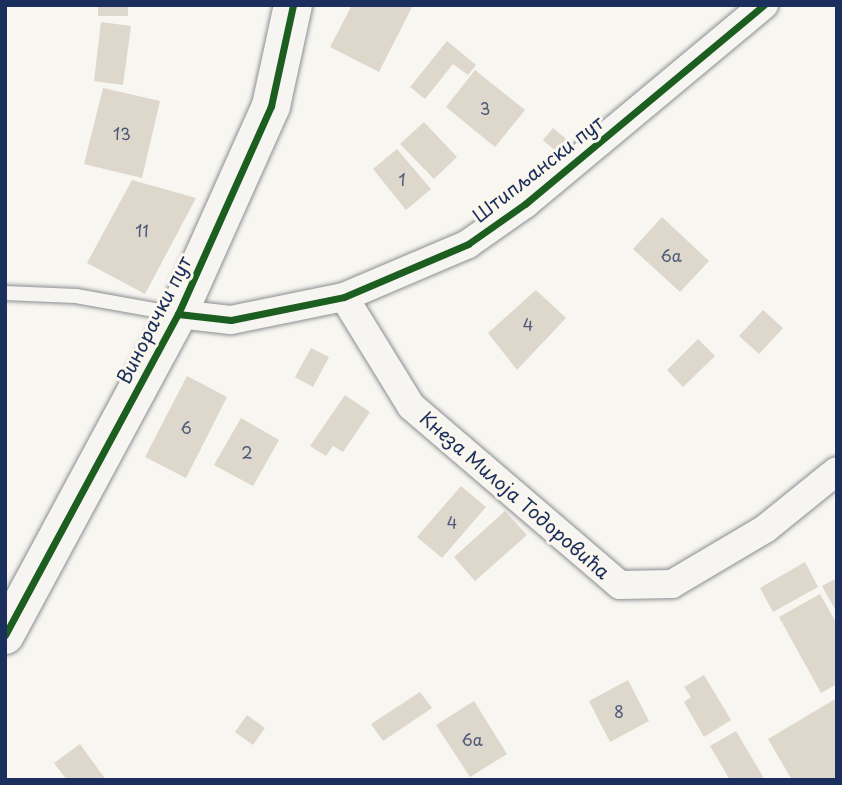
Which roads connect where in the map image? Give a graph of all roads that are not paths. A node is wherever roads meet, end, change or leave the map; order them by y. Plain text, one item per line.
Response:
1 (293, 5) edge
2 (764, 5) edge
3 (5, 293) edge
4 (344, 297) junction
5 (178, 314) junction
6 (837, 471) edge
7 (5, 635) edge

1 - 5 street, Винорачки пут
2 - 4 street, Штипљански пут
3 - 5 lane
4 - 5 street, Штипљански пут
4 - 6 street, Кнеза Милоја Тодоровића
5 - 7 street, Винорачки пут

